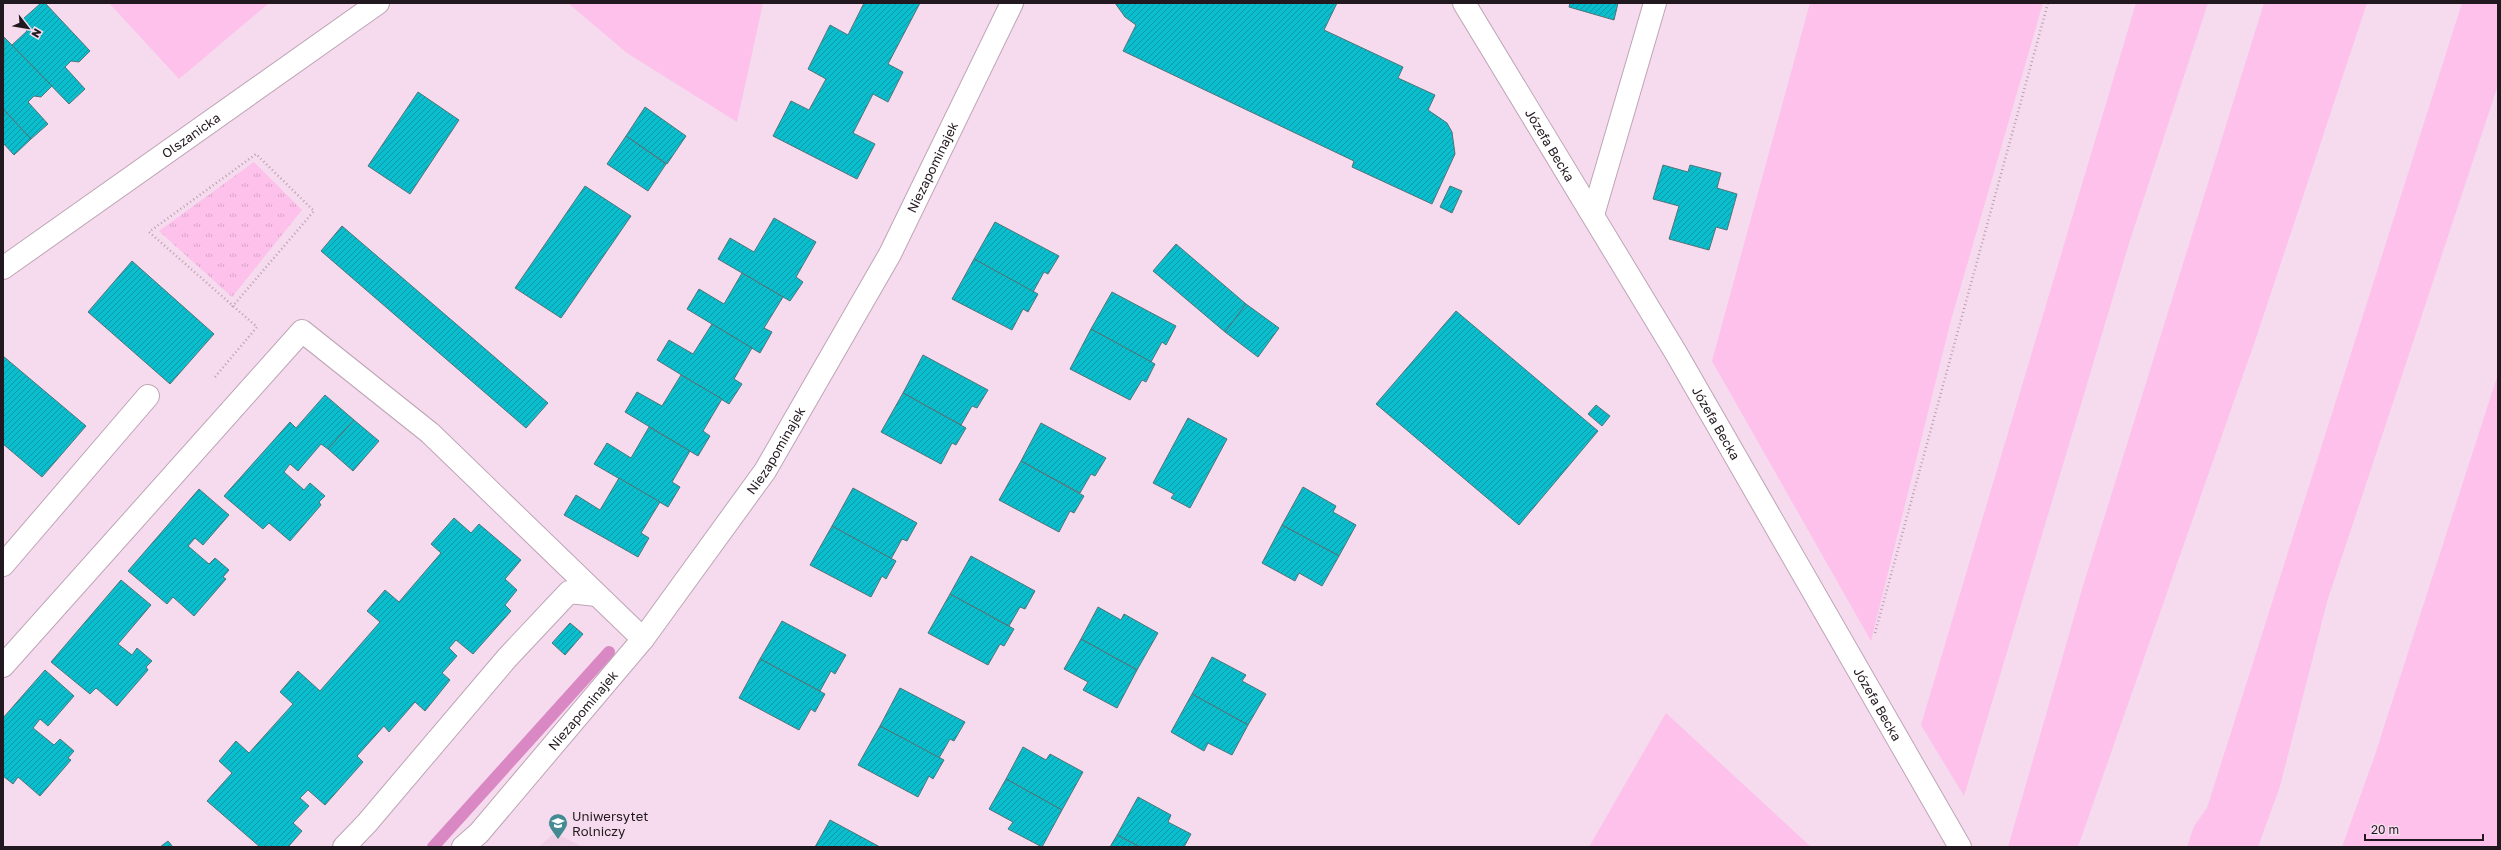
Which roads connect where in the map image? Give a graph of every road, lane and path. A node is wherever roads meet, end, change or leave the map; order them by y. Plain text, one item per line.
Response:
1 (378, 3) edge
2 (1012, 3) edge
3 (1464, 3) edge
4 (1655, 3) edge
5 (2048, 3) edge
6 (1593, 215) junction
7 (3, 268) edge
8 (232, 307) junction
9 (212, 380) dead end
10 (148, 396) dead end
11 (3, 565) edge
12 (597, 595) junction
13 (643, 639) junction
14 (3, 666) edge
15 (1863, 677) junction
16 (344, 847) edge
17 (463, 847) edge
18 (1960, 847) edge

1 - 7 street, Olszanicka
2 - 13 street, Niezapominajek
3 - 6 street, Józefa Becka
4 - 6 street
5 - 15 path
6 - 15 street, Józefa Becka
8 - 8 path
8 - 9 path
10 - 11 street
12 - 13 street
12 - 14 street
12 - 16 street
13 - 17 street, Niezapominajek
15 - 18 street, Józefa Becka

